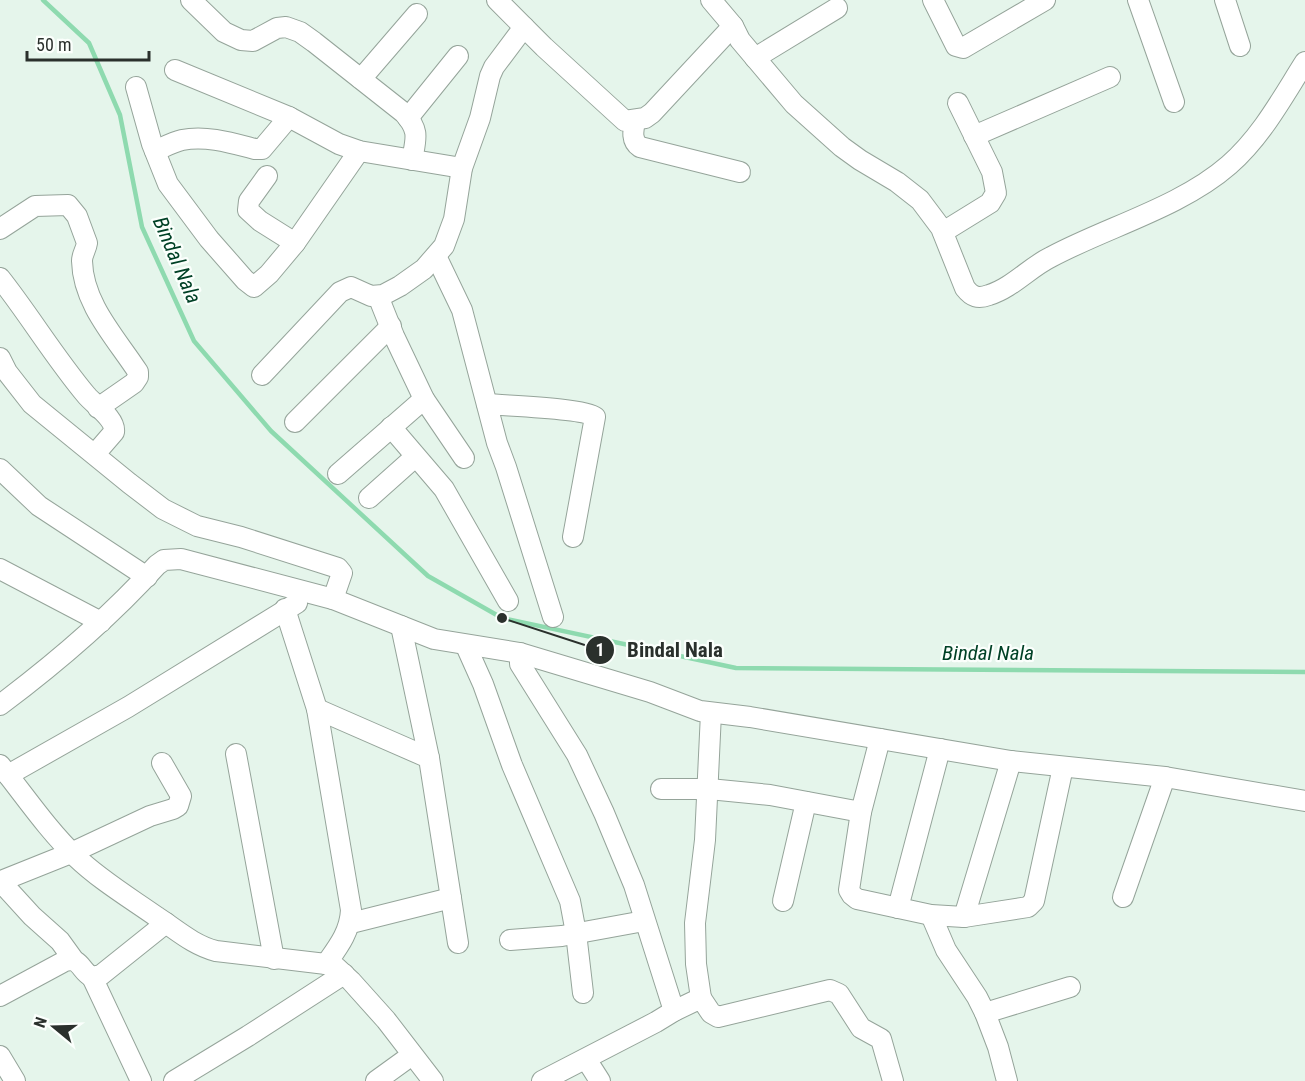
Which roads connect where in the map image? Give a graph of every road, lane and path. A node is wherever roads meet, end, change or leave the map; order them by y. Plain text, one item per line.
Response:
1 (191, 0) edge
2 (498, 0) edge
3 (711, 0) edge
4 (933, 0) edge
5 (1045, 0) edge
6 (1138, 0) edge
7 (1225, 0) edge
8 (837, 8) dead end
9 (417, 14) dead end
10 (733, 26) junction
11 (524, 27) junction
12 (1240, 46) dead end
13 (458, 56) dead end
14 (755, 58) junction
15 (1305, 62) edge
16 (175, 70) dead end
17 (1110, 77) dead end
18 (361, 79) junction
19 (136, 87) dead end
20 (1174, 102) dead end
21 (958, 104) dead end
22 (289, 117) junction
23 (408, 118) junction
24 (635, 121) junction
25 (974, 136) junction
26 (155, 151) junction
27 (359, 151) junction
28 (412, 160) junction
29 (462, 168) junction
30 (740, 172) dead end
31 (267, 176) dead end
32 (0, 229) edge
33 (943, 232) junction
34 (295, 243) junction
35 (436, 256) junction
36 (0, 278) edge
37 (378, 296) junction
38 (391, 326) junction
39 (0, 358) edge
40 (262, 375) dead end
41 (424, 399) junction
42 (487, 404) junction
43 (98, 408) junction
44 (295, 422) dead end
45 (391, 427) junction
46 (95, 454) junction
47 (415, 457) junction
48 (464, 458) dead end
49 (0, 469) edge
50 (338, 474) dead end
51 (369, 498) dead end
52 (573, 537) dead end
53 (0, 569) edge
54 (147, 577) junction
55 (311, 594) junction
56 (333, 599) junction
57 (508, 601) dead end
58 (285, 609) junction
59 (553, 617) dead end
60 (101, 622) junction
61 (401, 626) junction
62 (466, 646) junction
63 (520, 653) junction
64 (0, 705) edge
65 (317, 709) junction
66 (711, 712) junction
67 (880, 739) junction
68 (940, 749) junction
69 (236, 754) dead end
70 (429, 758) junction
71 (1011, 761) junction
72 (162, 763) dead end
73 (1063, 767) junction
74 (4, 770) edge
75 (1165, 777) junction
76 (661, 789) dead end
77 (709, 789) junction
78 (1305, 801) edge
79 (806, 802) junction
80 (861, 812) junction
81 (71, 853) junction
82 (0, 881) edge
83 (1123, 897) dead end
84 (451, 898) junction
85 (783, 901) dead end
86 (898, 908) junction
87 (931, 915) junction
88 (964, 917) junction
89 (644, 921) junction
90 (166, 923) junction
91 (351, 923) junction
92 (576, 933) junction
93 (510, 940) dead end
94 (458, 943) dead end
95 (73, 959) junction
96 (274, 959) junction
97 (326, 964) junction
98 (344, 974) junction
99 (92, 977) junction
100 (1070, 987) dead end
101 (583, 993) dead end
102 (0, 996) edge
103 (701, 998) junction
104 (674, 1011) junction
105 (985, 1013) junction
106 (412, 1055) junction
107 (0, 1056) edge
108 (586, 1059) junction
109 (15, 1081) edge
110 (141, 1081) edge
111 (174, 1081) edge
112 (376, 1081) edge
113 (433, 1081) edge
114 (542, 1081) edge
115 (600, 1081) edge
116 (893, 1081) edge
117 (1007, 1081) edge

1 - 18 street
2 - 11 street
3 - 10 street
4 - 5 street
6 - 20 street
7 - 12 street
8 - 14 street
9 - 18 street
10 - 14 street
10 - 24 street
11 - 24 street
11 - 29 street
13 - 23 street
14 - 33 street
15 - 33 street
16 - 22 street
17 - 25 street
18 - 23 street
19 - 26 street
21 - 25 street
22 - 26 street
22 - 27 street
23 - 28 street
24 - 30 street
25 - 33 street
26 - 34 street
27 - 28 street
27 - 34 street
28 - 29 street
29 - 35 street
31 - 34 street
32 - 43 street
35 - 37 street
35 - 42 street
36 - 43 street
37 - 38 street
37 - 40 street
38 - 41 street
38 - 44 street
39 - 46 street
41 - 45 street
41 - 48 street
42 - 52 street
42 - 59 street
43 - 46 street
45 - 47 street
45 - 50 street
46 - 56 street
47 - 51 street
47 - 57 street
49 - 54 street
53 - 60 street
54 - 55 street
54 - 60 street
55 - 56 street
55 - 58 street
56 - 61 street
58 - 65 street
58 - 74 street
60 - 64 street
61 - 62 street
61 - 70 street
62 - 63 street
62 - 92 street
63 - 66 street
63 - 89 street
65 - 70 street
65 - 91 street
66 - 67 street
66 - 77 street
67 - 68 street
67 - 80 street
68 - 71 street
68 - 86 street
69 - 96 street
70 - 84 street
71 - 73 street
71 - 88 street
72 - 81 street
73 - 75 street
73 - 88 street
74 - 81 street
75 - 78 street
75 - 83 street
76 - 77 street
77 - 79 street
77 - 103 street
79 - 80 street
79 - 85 street
80 - 86 street
81 - 82 street
81 - 90 street
82 - 95 street
84 - 91 street
84 - 94 street
86 - 87 street
87 - 88 street
87 - 105 street
89 - 92 street
89 - 104 street
90 - 96 street
90 - 99 street
91 - 97 street
92 - 93 street
92 - 101 street
95 - 99 street
95 - 102 street
96 - 97 street
97 - 98 street
98 - 106 street
98 - 111 street
99 - 110 street
100 - 105 street
103 - 104 street
103 - 116 street
104 - 108 street
105 - 117 street
106 - 112 street
106 - 113 street
107 - 109 street
108 - 114 street
108 - 115 street

